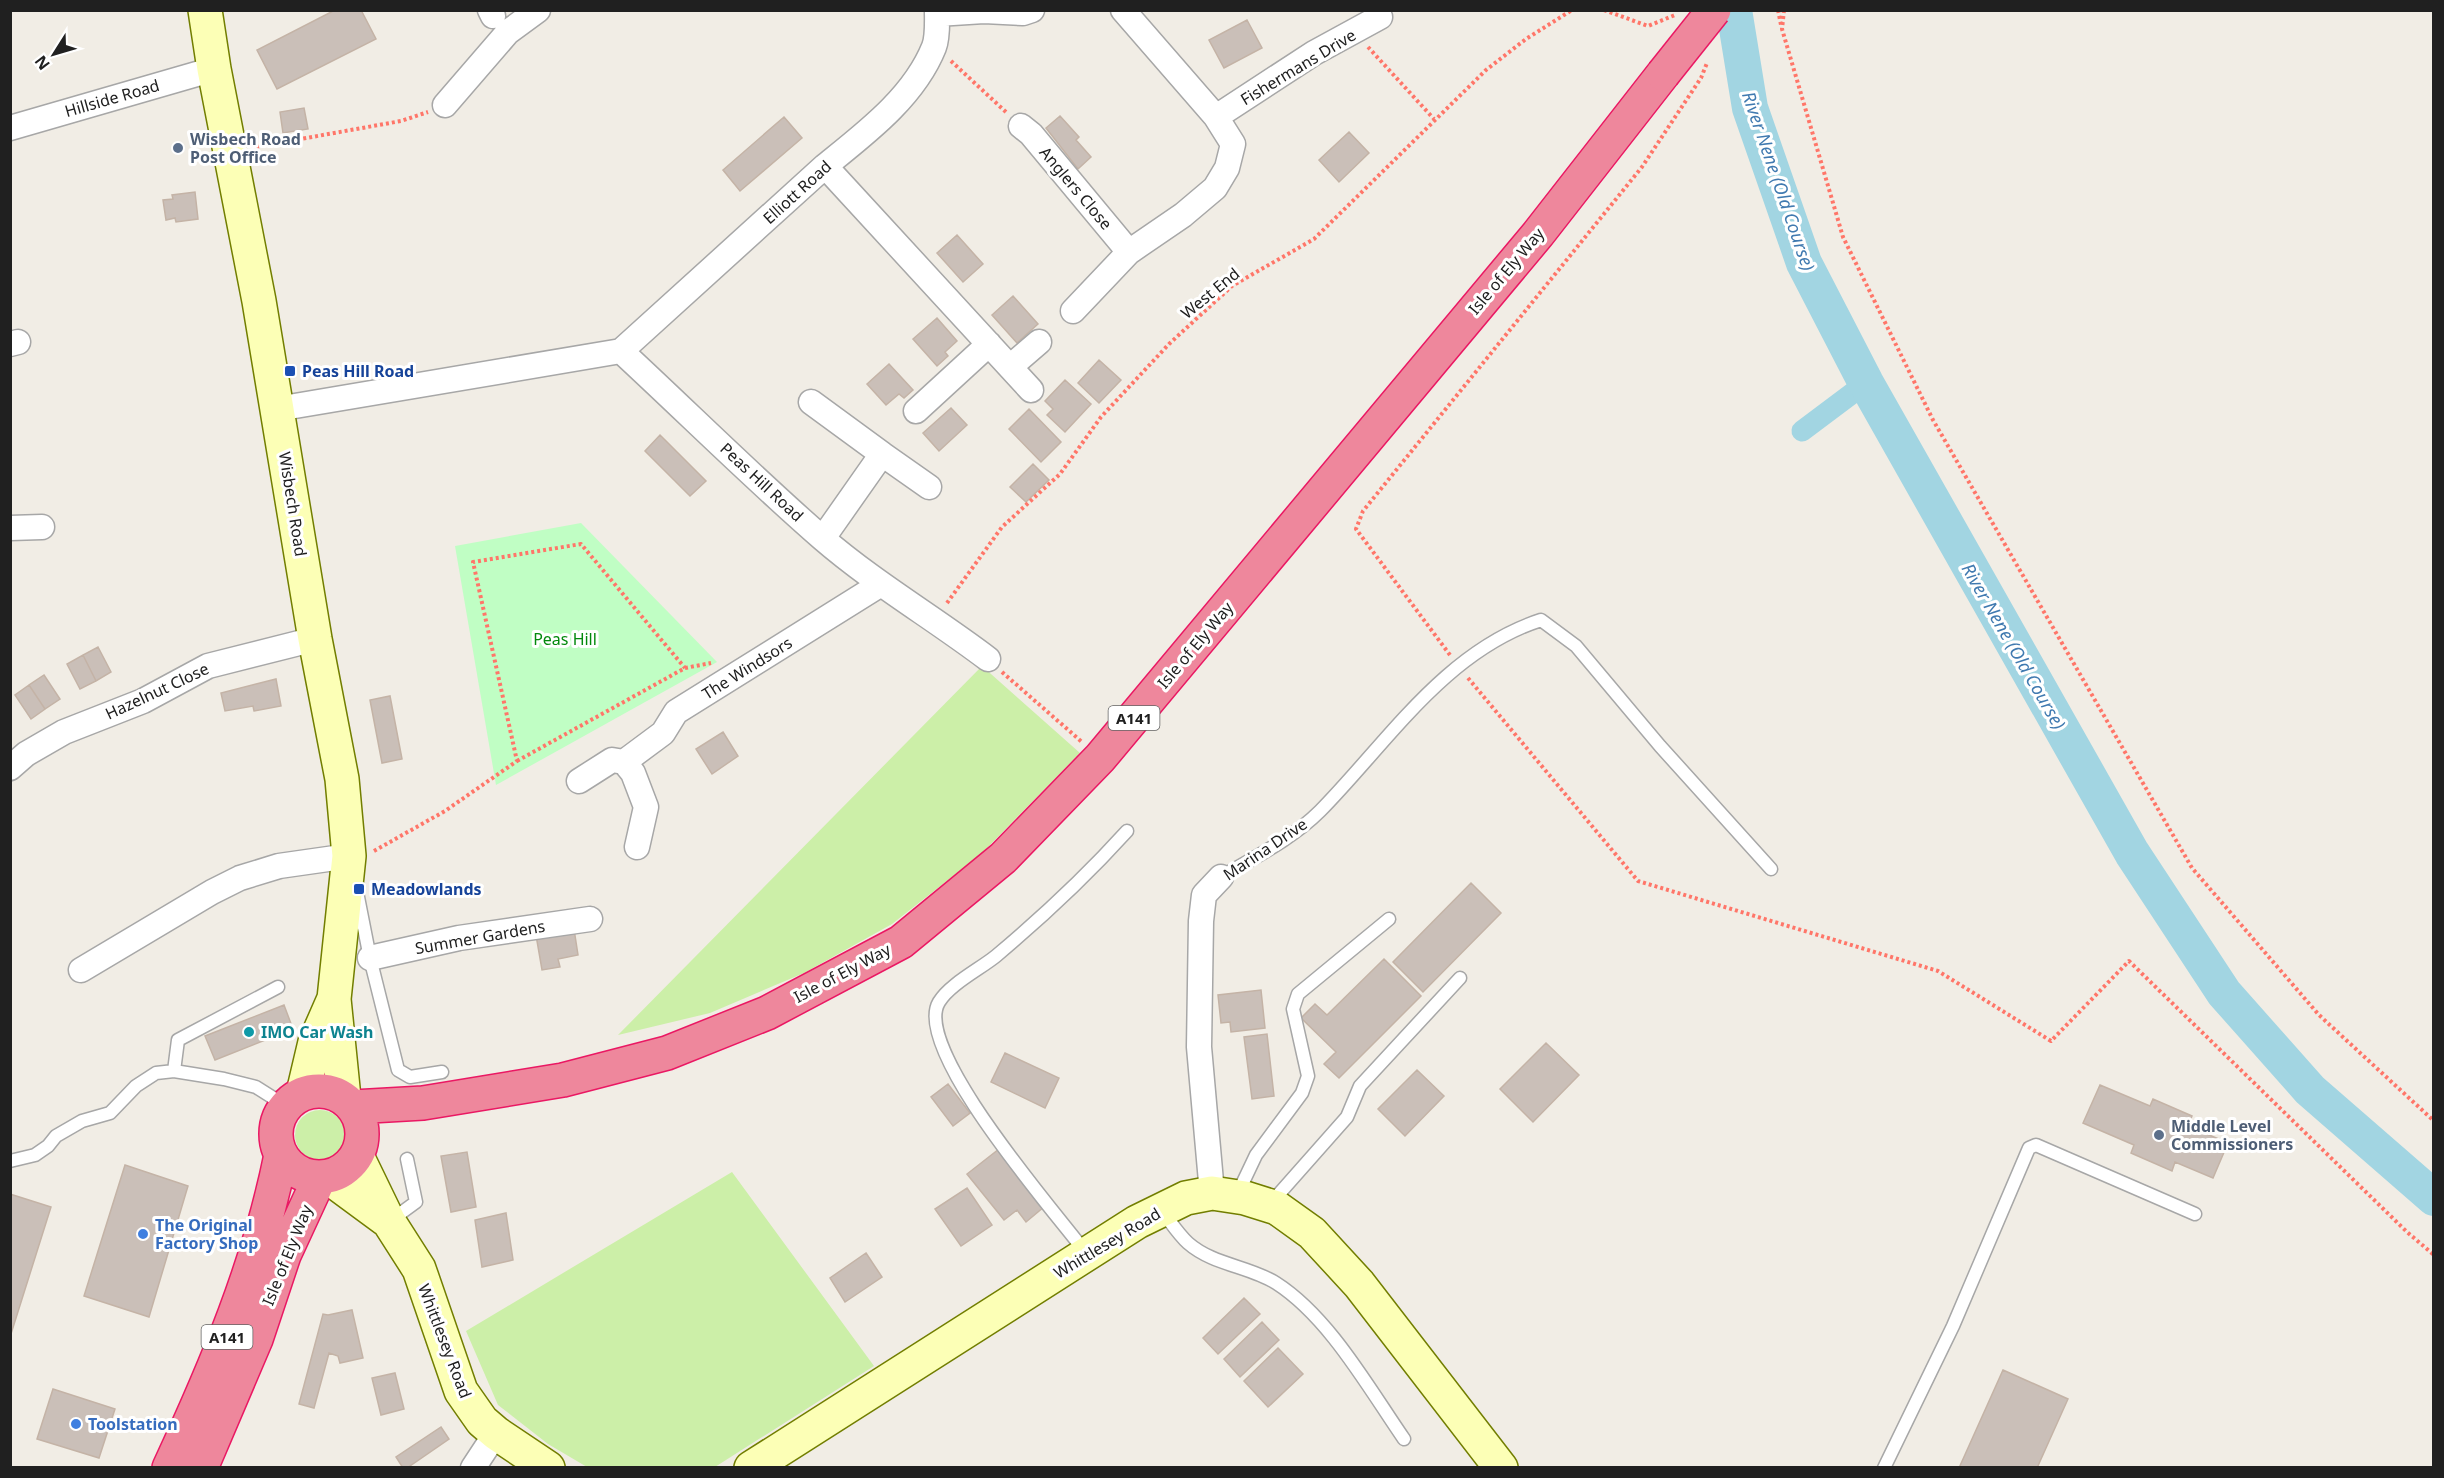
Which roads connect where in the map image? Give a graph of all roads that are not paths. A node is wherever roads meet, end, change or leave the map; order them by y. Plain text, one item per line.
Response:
1 (205, 10) edge
2 (538, 10) edge
3 (1032, 10) edge
4 (1123, 10) edge
5 (1714, 10) edge
6 (937, 12) edge
7 (1380, 17) dead end
8 (214, 69) junction
9 (445, 105) road end
10 (1216, 117) junction
11 (1020, 126) road end
12 (10, 128) edge
13 (825, 165) junction
14 (1129, 252) junction
15 (1073, 311) dead end
16 (1039, 342) dead end
17 (989, 344) junction
18 (621, 351) junction
19 (1010, 367) junction
20 (1031, 390) dead end
21 (811, 402) dead end
22 (277, 409) junction
23 (916, 411) dead end
24 (882, 454) junction
25 (929, 487) dead end
26 (42, 527) dead end
27 (10, 528) edge
28 (823, 538) junction
29 (881, 584) junction
30 (315, 639) junction
31 (988, 659) road end
32 (624, 762) junction
33 (10, 768) edge
34 (579, 781) dead end
35 (1127, 831) dead end
36 (637, 847) dead end
37 (350, 856) junction
38 (1771, 868) dead end
39 (1221, 877) joint
40 (590, 919) dead end
41 (1389, 919) dead end
42 (370, 958) junction
43 (81, 970) dead end
44 (1460, 978) dead end
45 (278, 987) dead end
46 (334, 999) junction
47 (174, 1071) junction
48 (442, 1072) dead end
49 (294, 1100) junction
50 (354, 1124) junction
51 (281, 1155) junction
52 (407, 1159) dead end
53 (10, 1161) edge
54 (324, 1177) junction
55 (1225, 1195) junction
56 (1269, 1205) junction
57 (1161, 1210) junction
58 (2195, 1214) dead end
59 (389, 1222) junction
60 (1087, 1254) junction
61 (495, 1433) junction
62 (1404, 1439) dead end
63 (169, 1467) edge
64 (201, 1467) edge
65 (473, 1467) edge
66 (548, 1467) edge
67 (751, 1467) edge
68 (1502, 1467) edge
69 (1884, 1467) edge

1 - 8 street, Wisbech Road
2 - 9 street
3 - 6 street
4 - 10 street
5 - 50 highway, Isle of Ely Way / A141, bridge
6 - 13 street, Elliott Road
7 - 10 street, Fishermans Drive
8 - 12 street, Hillside Road
8 - 22 street, Wisbech Road
10 - 14 street
11 - 14 street, Anglers Close
13 - 17 street
13 - 18 street, Elliott Road
14 - 15 street
16 - 19 street
17 - 19 street
17 - 23 street
18 - 22 street
18 - 28 street, Peas Hill Road
19 - 20 street
21 - 24 street
22 - 30 street, Wisbech Road
24 - 25 street
24 - 28 street
26 - 27 street
28 - 29 street, Peas Hill Road
29 - 31 street, Peas Hill Road
29 - 32 street, The Windsors
30 - 33 street, Hazelnut Close
30 - 37 street, Wisbech Road
32 - 34 street, The Windsors
32 - 36 street
35 - 60 lane
37 - 42 lane
37 - 43 street
37 - 46 street, Wisbech Road
38 - 39 lane, Marina Drive
39 - 55 street, Marina Drive
40 - 42 street, Summer Gardens
41 - 55 lane
42 - 48 lane
44 - 56 lane
45 - 47 lane
46 - 49 street, Wisbech Road
46 - 50 street, Wisbech Road
47 - 49 lane
47 - 53 lane
49 - 50 highway, A141
49 - 51 highway, A141
50 - 54 highway
50 - 59 street, Whittlesey Road
51 - 54 highway
51 - 63 highway, Isle of Ely Way / A141
52 - 59 lane
54 - 59 street, Whittlesey Road
54 - 64 highway, Isle of Ely Way / A141
55 - 56 street, Whittlesey Road
55 - 57 street, Whittlesey Road
56 - 68 street, Whittlesey Road
57 - 60 street, Whittlesey Road
57 - 62 lane
58 - 69 lane
59 - 61 street, Whittlesey Road
60 - 67 street, Whittlesey Road
61 - 65 street
61 - 66 street, Whittlesey Road

